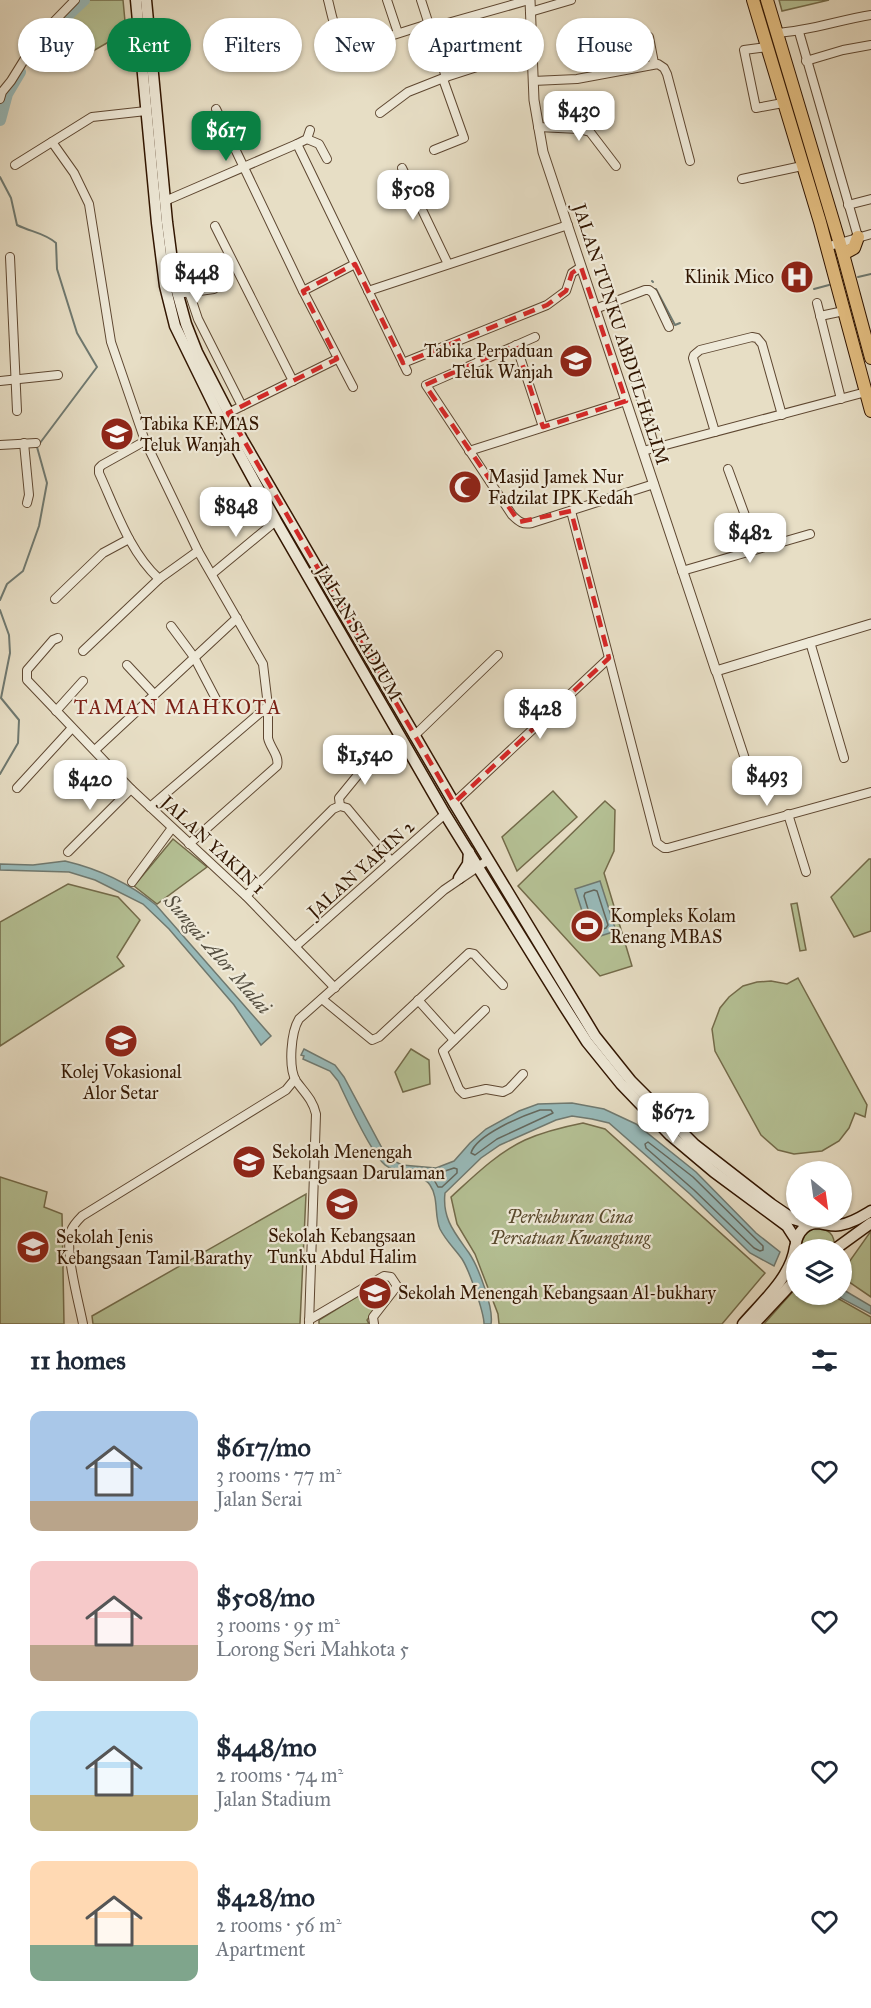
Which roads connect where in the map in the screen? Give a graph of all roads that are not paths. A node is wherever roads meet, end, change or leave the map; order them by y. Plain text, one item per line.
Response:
1 (75, 0) edge
2 (136, 0) edge
3 (146, 0) edge
4 (328, 0) edge
5 (387, 0) edge
6 (421, 0) edge
7 (529, 0) edge
8 (549, 0) edge
9 (571, 0) edge
10 (753, 0) edge
11 (767, 0) edge
12 (541, 9) junction
13 (531, 12) junction
14 (871, 15) edge
15 (426, 18) edge
16 (465, 18) edge
17 (531, 18) edge
18 (408, 30) edge
19 (798, 32) junction
20 (398, 33) junction
21 (777, 33) junction
22 (871, 45) edge
23 (767, 48) junction
24 (806, 61) junction
25 (654, 63) edge
26 (443, 72) edge
27 (463, 72) edge
28 (533, 72) edge
29 (611, 72) edge
30 (445, 78) junction
31 (533, 81) junction
32 (1, 93) edge
33 (783, 103) junction
34 (216, 108) dead end
35 (146, 111) junction
36 (380, 113) dead end
37 (538, 127) junction
38 (310, 130) dead end
39 (307, 140) junction
40 (52, 142) junction
41 (297, 144) junction
42 (434, 150) dead end
43 (327, 159) dead end
44 (690, 161) dead end
45 (15, 165) dead end
46 (616, 166) dead end
47 (802, 166) junction
48 (244, 168) junction
49 (402, 168) dead end
50 (742, 179) dead end
51 (871, 199) edge
52 (165, 201) junction
53 (848, 206) junction
54 (568, 225) junction
55 (215, 226) dead end
56 (871, 234) edge
57 (858, 237) junction
58 (826, 247) junction
59 (842, 248) junction
60 (10, 257) dead end
61 (355, 264) junction
62 (447, 264) junction
63 (581, 267) junction
64 (214, 289) dead end
65 (303, 291) junction
66 (368, 291) junction
67 (189, 292) junction
68 (177, 294) junction
69 (817, 303) dead end
70 (596, 309) junction
71 (844, 310) junction
72 (820, 316) junction
73 (669, 327) dead end
74 (535, 337) dead end
75 (516, 345) junction
76 (871, 358) edge
77 (337, 359) junction
78 (58, 375) dead end
79 (634, 375) dead end
80 (15, 379) junction
81 (0, 381) edge
82 (293, 381) junction
83 (353, 387) dead end
84 (866, 392) junction
85 (841, 399) junction
86 (626, 401) junction
87 (242, 406) junction
88 (16, 411) dead end
89 (871, 411) edge
90 (228, 412) junction
91 (782, 415) junction
92 (543, 427) junction
93 (715, 432) junction
94 (145, 441) junction
95 (24, 443) junction
96 (36, 443) dead end
97 (0, 445) edge
98 (655, 448) junction
99 (469, 451) junction
100 (643, 451) junction
101 (728, 469) dead end
102 (654, 484) junction
103 (27, 503) dead end
104 (571, 511) junction
105 (276, 521) junction
106 (810, 534) dead end
107 (129, 539) junction
108 (757, 548) junction
109 (198, 551) junction
110 (682, 571) junction
111 (212, 574) junction
112 (159, 579) junction
113 (55, 599) dead end
114 (237, 618) junction
115 (871, 624) edge
116 (171, 626) dead end
117 (58, 638) dead end
118 (810, 642) junction
119 (83, 651) dead end
120 (498, 655) dead end
121 (194, 657) junction
122 (609, 658) junction
123 (127, 665) dead end
124 (716, 671) junction
125 (83, 681) dead end
126 (154, 694) junction
127 (216, 699) dead end
128 (268, 706) junction
129 (56, 711) junction
130 (72, 728) junction
131 (414, 735) junction
132 (95, 750) junction
133 (844, 758) dead end
134 (359, 766) dead end
135 (753, 783) dead end
136 (17, 788) dead end
137 (131, 789) junction
138 (871, 792) edge
139 (453, 803) junction
140 (340, 806) junction
141 (150, 807) junction
142 (445, 814) junction
143 (788, 814) junction
144 (172, 828) junction
145 (189, 844) junction
146 (68, 852) dead end
147 (469, 852) junction
148 (488, 860) junction
149 (391, 861) junction
150 (478, 867) junction
151 (806, 872) dead end
152 (459, 878) junction
153 (486, 880) junction
154 (132, 882) dead end
155 (246, 896) junction
156 (296, 946) junction
157 (503, 985) dead end
158 (334, 988) junction
159 (322, 999) junction
160 (418, 1000) junction
161 (484, 1010) dead end
162 (454, 1040) junction
163 (523, 1074) dead end
164 (295, 1078) junction
165 (302, 1088) junction
166 (286, 1090) junction
167 (871, 1211) edge
168 (786, 1214) edge
169 (852, 1222) edge
170 (871, 1223) edge
171 (806, 1227) edge
172 (828, 1227) edge
173 (793, 1239) edge
174 (798, 1239) edge
175 (836, 1239) edge
176 (850, 1239) edge
177 (786, 1272) edge
178 (786, 1290) edge
179 (309, 1322) edge
180 (83, 1324) edge
181 (374, 1324) edge
182 (743, 1324) edge
183 (754, 1324) edge

1 - 32 street
2 - 35 main road, JALAN STADIUM
3 - 52 main road, JALAN STADIUM
4 - 20 street
5 - 20 street
6 - 15 street
7 - 13 street, JALAN TUNKU ABDUL HALIM
7 - 16 street
8 - 12 street
9 - 12 street
10 - 23 main road
11 - 21 main road
12 - 13 street
13 - 17 street, JALAN TUNKU ABDUL HALIM
14 - 19 street
18 - 20 street
19 - 21 street
19 - 24 street
21 - 59 main road
22 - 24 street
23 - 33 main road
23 - 33 street
24 - 53 street
25 - 44 street
26 - 30 street
27 - 30 street
28 - 31 street, JALAN TUNKU ABDUL HALIM
29 - 31 street
30 - 36 street
30 - 42 street
31 - 37 street, JALAN TUNKU ABDUL HALIM
33 - 47 main road
34 - 48 street
35 - 40 street
35 - 105 main road, JALAN STADIUM
37 - 46 street
37 - 54 street, JALAN TUNKU ABDUL HALIM
38 - 39 street
39 - 41 street
39 - 43 street
40 - 45 street
40 - 94 street
41 - 48 street
41 - 61 street
47 - 50 street
47 - 58 main road
48 - 52 street
48 - 65 street
49 - 62 street
51 - 53 street
52 - 68 main road, JALAN STADIUM
53 - 57 street
54 - 62 street
54 - 63 street, JALAN TUNKU ABDUL HALIM
55 - 82 street
56 - 57 street
57 - 59 main road
58 - 59 street
58 - 71 main road
59 - 76 main road
60 - 80 street
61 - 65 street
61 - 66 street
62 - 66 street
63 - 66 street
63 - 70 street, JALAN TUNKU ABDUL HALIM
64 - 67 street
65 - 77 street
67 - 68 street
67 - 87 street
68 - 90 main road, JALAN STADIUM
69 - 72 street
70 - 73 street
70 - 86 street, JALAN TUNKU ABDUL HALIM
71 - 72 street
71 - 84 main road
72 - 85 street
74 - 75 street
75 - 92 street
75 - 99 street
77 - 82 street
77 - 83 street
78 - 80 street
79 - 98 street
80 - 81 street
80 - 88 street
82 - 87 street
84 - 85 street
84 - 89 main road
85 - 91 street
86 - 92 street
86 - 100 street, JALAN TUNKU ABDUL HALIM
87 - 90 street
90 - 131 main road, JALAN STADIUM
91 - 93 street
91 - 93 street
92 - 99 street
93 - 98 street
94 - 107 street
94 - 109 street
95 - 96 street
95 - 97 street
95 - 103 street
98 - 100 street
99 - 104 street
100 - 102 street, JALAN TUNKU ABDUL HALIM
101 - 108 street
102 - 104 street
102 - 110 street, JALAN TUNKU ABDUL HALIM
104 - 122 street
105 - 111 street
105 - 142 main road, JALAN STADIUM
106 - 108 street
107 - 112 street
107 - 113 street
108 - 110 street
109 - 111 street
109 - 112 street
110 - 124 street, JALAN TUNKU ABDUL HALIM
111 - 114 street
112 - 119 street
114 - 121 street
114 - 128 street
115 - 118 street
116 - 121 street
117 - 129 street, JALAN YAKIN 1
118 - 124 street
118 - 133 street
120 - 131 street
121 - 126 street
121 - 127 street
122 - 139 street
122 - 143 street
123 - 126 street
124 - 135 street
125 - 129 street
126 - 132 street
128 - 141 street
128 - 145 street
129 - 130 street, JALAN YAKIN 1
130 - 132 street, JALAN YAKIN 1
130 - 136 street
131 - 139 main road, JALAN STADIUM
132 - 137 street, JALAN YAKIN 1
134 - 140 street
137 - 141 street, JALAN YAKIN 1
137 - 146 street
138 - 143 street
139 - 148 main road, JALAN STADIUM
140 - 149 street
140 - 155 street
141 - 144 street, JALAN YAKIN 1
142 - 147 main road, JALAN STADIUM
142 - 149 street, JALAN YAKIN 2
143 - 151 street
144 - 145 street, JALAN YAKIN 1
144 - 154 street
145 - 155 street, JALAN YAKIN 1
147 - 150 main road, JALAN STADIUM
147 - 152 main road
148 - 150 street
148 - 168 main road, JALAN STADIUM
149 - 156 street, JALAN YAKIN 2
150 - 152 street
150 - 153 main road, JALAN STADIUM
152 - 153 main road
152 - 158 street
153 - 173 main road, JALAN STADIUM
155 - 156 street, JALAN YAKIN 1
156 - 158 street, JALAN YAKIN 1
157 - 160 street
158 - 159 street
159 - 160 street
159 - 164 street
160 - 162 street
161 - 162 street
162 - 163 street
164 - 165 street
164 - 166 street
165 - 166 street
165 - 179 street
166 - 180 street
167 - 169 main road
170 - 176 main road
171 - 174 main road
172 - 175 main road
177 - 182 main road
178 - 183 main road
179 - 181 street

